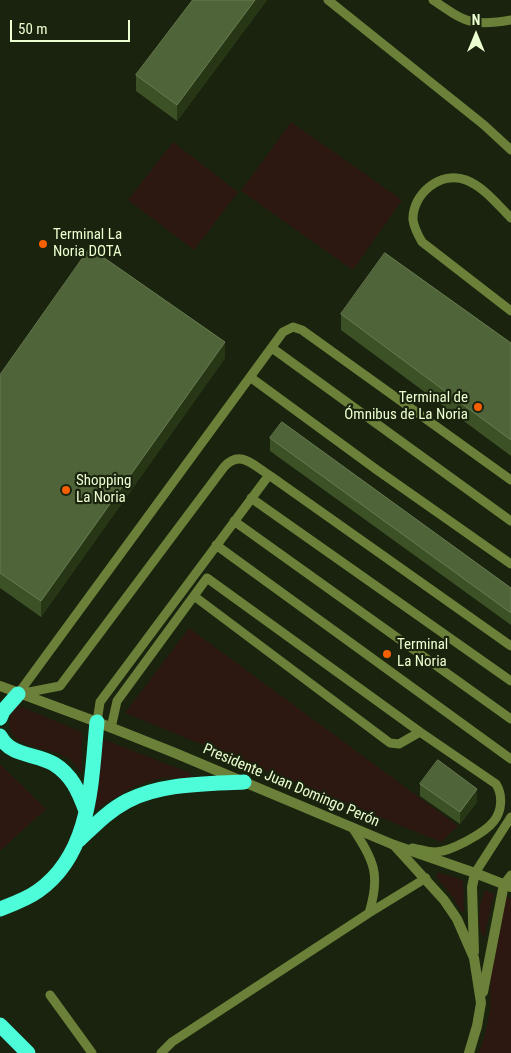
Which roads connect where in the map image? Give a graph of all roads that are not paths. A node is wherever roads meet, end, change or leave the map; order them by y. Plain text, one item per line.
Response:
1 (328, 0) edge
2 (433, 0) edge
3 (511, 20) edge
4 (511, 150) edge
5 (511, 218) edge
6 (511, 311) edge
7 (272, 348) junction
8 (250, 377) junction
9 (269, 475) junction
10 (511, 480) edge
11 (251, 498) junction
12 (234, 521) junction
13 (511, 521) edge
14 (216, 545) junction
15 (511, 564) edge
16 (194, 596) junction
17 (511, 646) edge
18 (511, 681) edge
19 (0, 686) edge
20 (18, 694) junction
21 (0, 718) edge
22 (511, 719) edge
23 (104, 725) junction
24 (420, 732) junction
25 (0, 736) edge
26 (511, 759) edge
27 (244, 782) junction
28 (87, 813) junction
29 (511, 817) edge
30 (352, 827) junction
31 (78, 841) junction
32 (394, 845) junction
33 (475, 873) junction
34 (511, 875) edge
35 (426, 878) junction
36 (508, 886) edge
37 (0, 909) edge
38 (369, 913) junction
39 (474, 958) junction
40 (50, 995) dead end
41 (481, 1003) junction
42 (0, 1025) edge
43 (28, 1053) edge
44 (92, 1053) edge
45 (161, 1053) edge
46 (469, 1053) edge

1 - 4 lane
2 - 3 lane
5 - 6 lane
7 - 8 lane
7 - 10 lane
7 - 13 lane
8 - 15 lane
8 - 20 lane
9 - 11 lane
9 - 17 lane
9 - 20 lane
11 - 12 lane
11 - 18 lane
12 - 14 lane
12 - 22 lane
14 - 23 lane
14 - 26 lane
16 - 23 lane
16 - 24 lane
16 - 24 lane
19 - 20 street, Presidente Juan Domingo Perón
20 - 21 highway
20 - 23 street, Presidente Juan Domingo Perón
23 - 27 street, Presidente Juan Domingo Perón
23 - 28 highway
24 - 32 lane
25 - 28 highway
27 - 30 street, Presidente Juan Domingo Perón
27 - 31 highway
28 - 31 highway
29 - 33 lane
30 - 32 street, Presidente Juan Domingo Perón
30 - 38 lane
31 - 37 highway
32 - 33 street, Presidente Juan Domingo Perón
32 - 35 street
33 - 36 street, Presidente Juan Domingo Perón
33 - 39 street
34 - 36 lane
35 - 38 lane
35 - 39 street
36 - 41 street
38 - 45 lane
39 - 41 street
40 - 44 lane
41 - 46 street
42 - 43 highway

